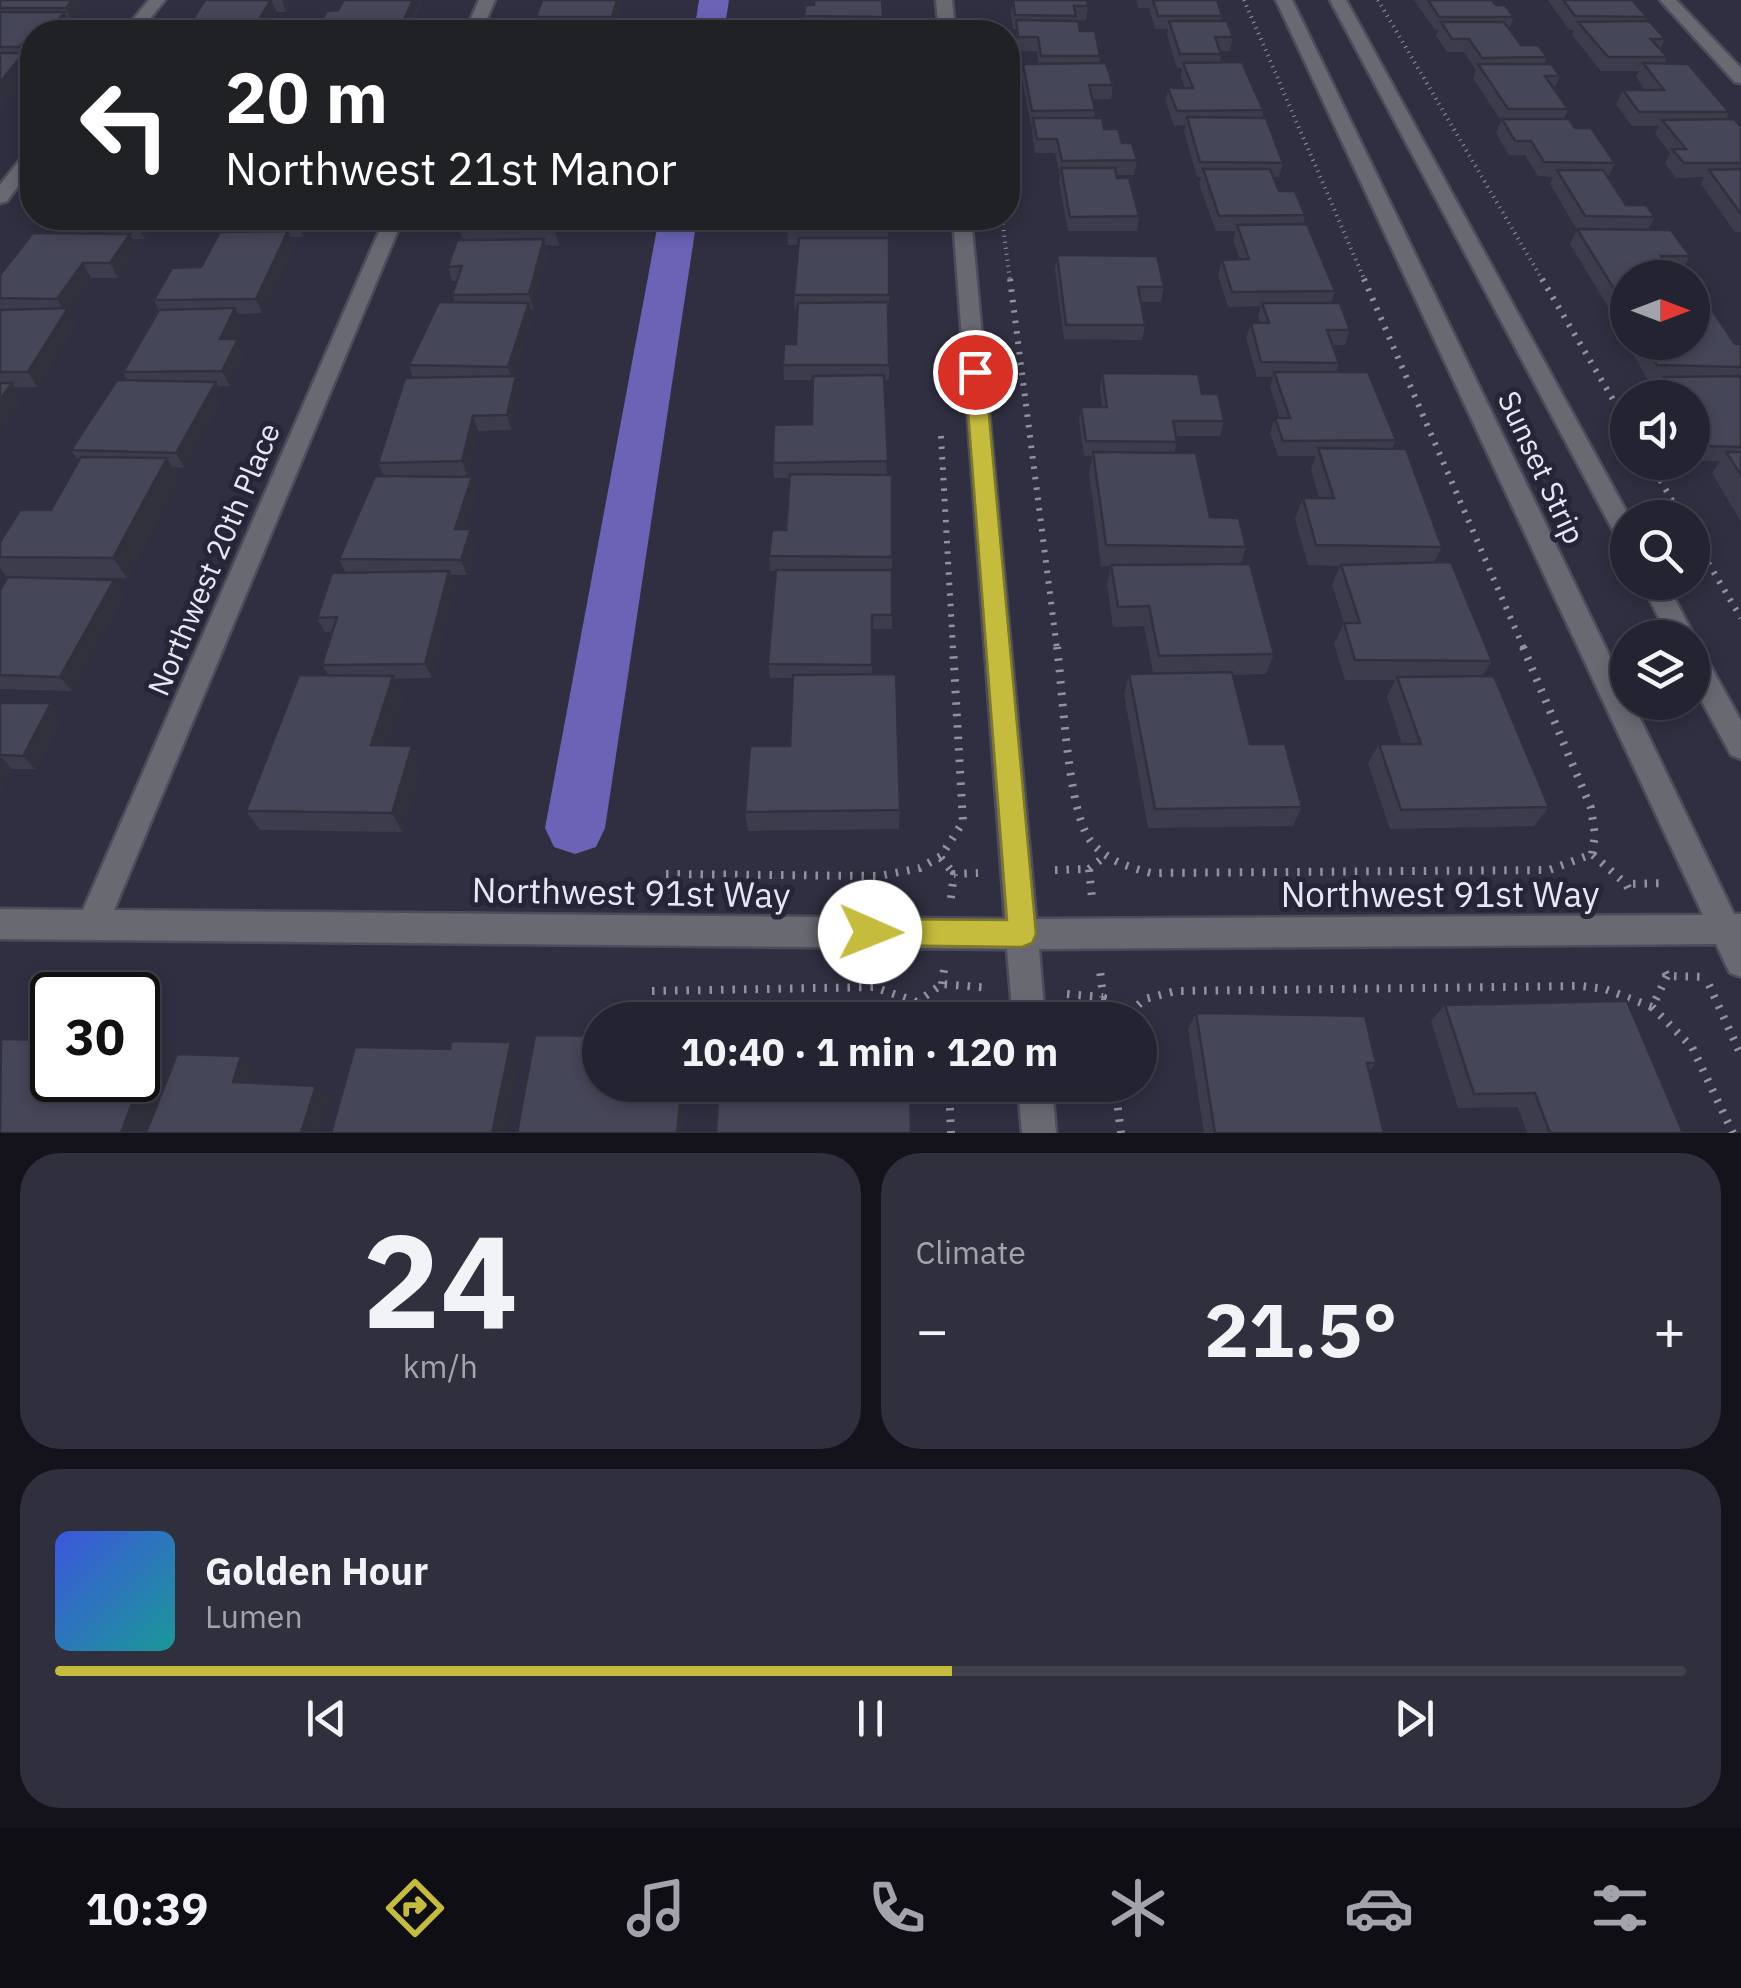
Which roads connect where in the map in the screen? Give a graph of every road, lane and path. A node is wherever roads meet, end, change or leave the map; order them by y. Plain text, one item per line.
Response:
1 (157, 0) edge
2 (1244, 0) edge
3 (1284, 0) edge
4 (1338, 0) edge
5 (1378, 0) edge
6 (1668, 0) edge
7 (141, 20) edge
8 (1741, 78) edge
9 (20, 171) edge
10 (0, 197) edge
11 (389, 230) edge
12 (963, 230) edge
13 (1004, 230) edge
14 (1610, 394) edge
15 (1610, 503) edge
16 (1710, 566) edge
17 (952, 611) dead end
18 (1741, 618) edge
19 (1710, 690) edge
20 (1741, 746) edge
21 (1592, 854) junction
22 (1104, 857) junction
23 (941, 858) junction
24 (1089, 869) dead end
25 (666, 874) dead end
26 (954, 874) dead end
27 (1626, 884) dead end
28 (0, 924) edge
29 (92, 925) junction
30 (1733, 929) edge
31 (1022, 934) junction
32 (1741, 962) edge
33 (1667, 976) dead end
34 (942, 984) dead end
35 (652, 991) dead end
36 (1102, 997) dead end
37 (918, 1002) joint
38 (1028, 1002) edge
39 (1107, 1002) edge
40 (1141, 1002) edge
41 (1652, 1007) junction
42 (950, 1102) edge
43 (1036, 1102) edge
44 (1117, 1102) edge
45 (952, 1133) edge
46 (1039, 1133) edge
47 (1122, 1133) edge
48 (1733, 1133) edge

1 - 7 street
2 - 21 path
3 - 30 street, Sunset Strip
4 - 15 street, Sunset Strip
5 - 14 path
6 - 8 street
9 - 10 street
11 - 29 street, Northwest 20th Place
12 - 31 street
13 - 22 path
16 - 18 path
17 - 23 path
19 - 20 street
21 - 22 path
21 - 27 path
22 - 24 path
23 - 25 path
23 - 26 path
28 - 29 street, Northwest 91st Way
29 - 31 street, Northwest 91st Way
30 - 31 street, Northwest 91st Way
30 - 32 street, Sunset Strip
31 - 38 street
33 - 41 path
34 - 37 path
35 - 37 path
36 - 39 path
40 - 41 path
41 - 48 path
42 - 45 path
43 - 46 street
44 - 47 path

